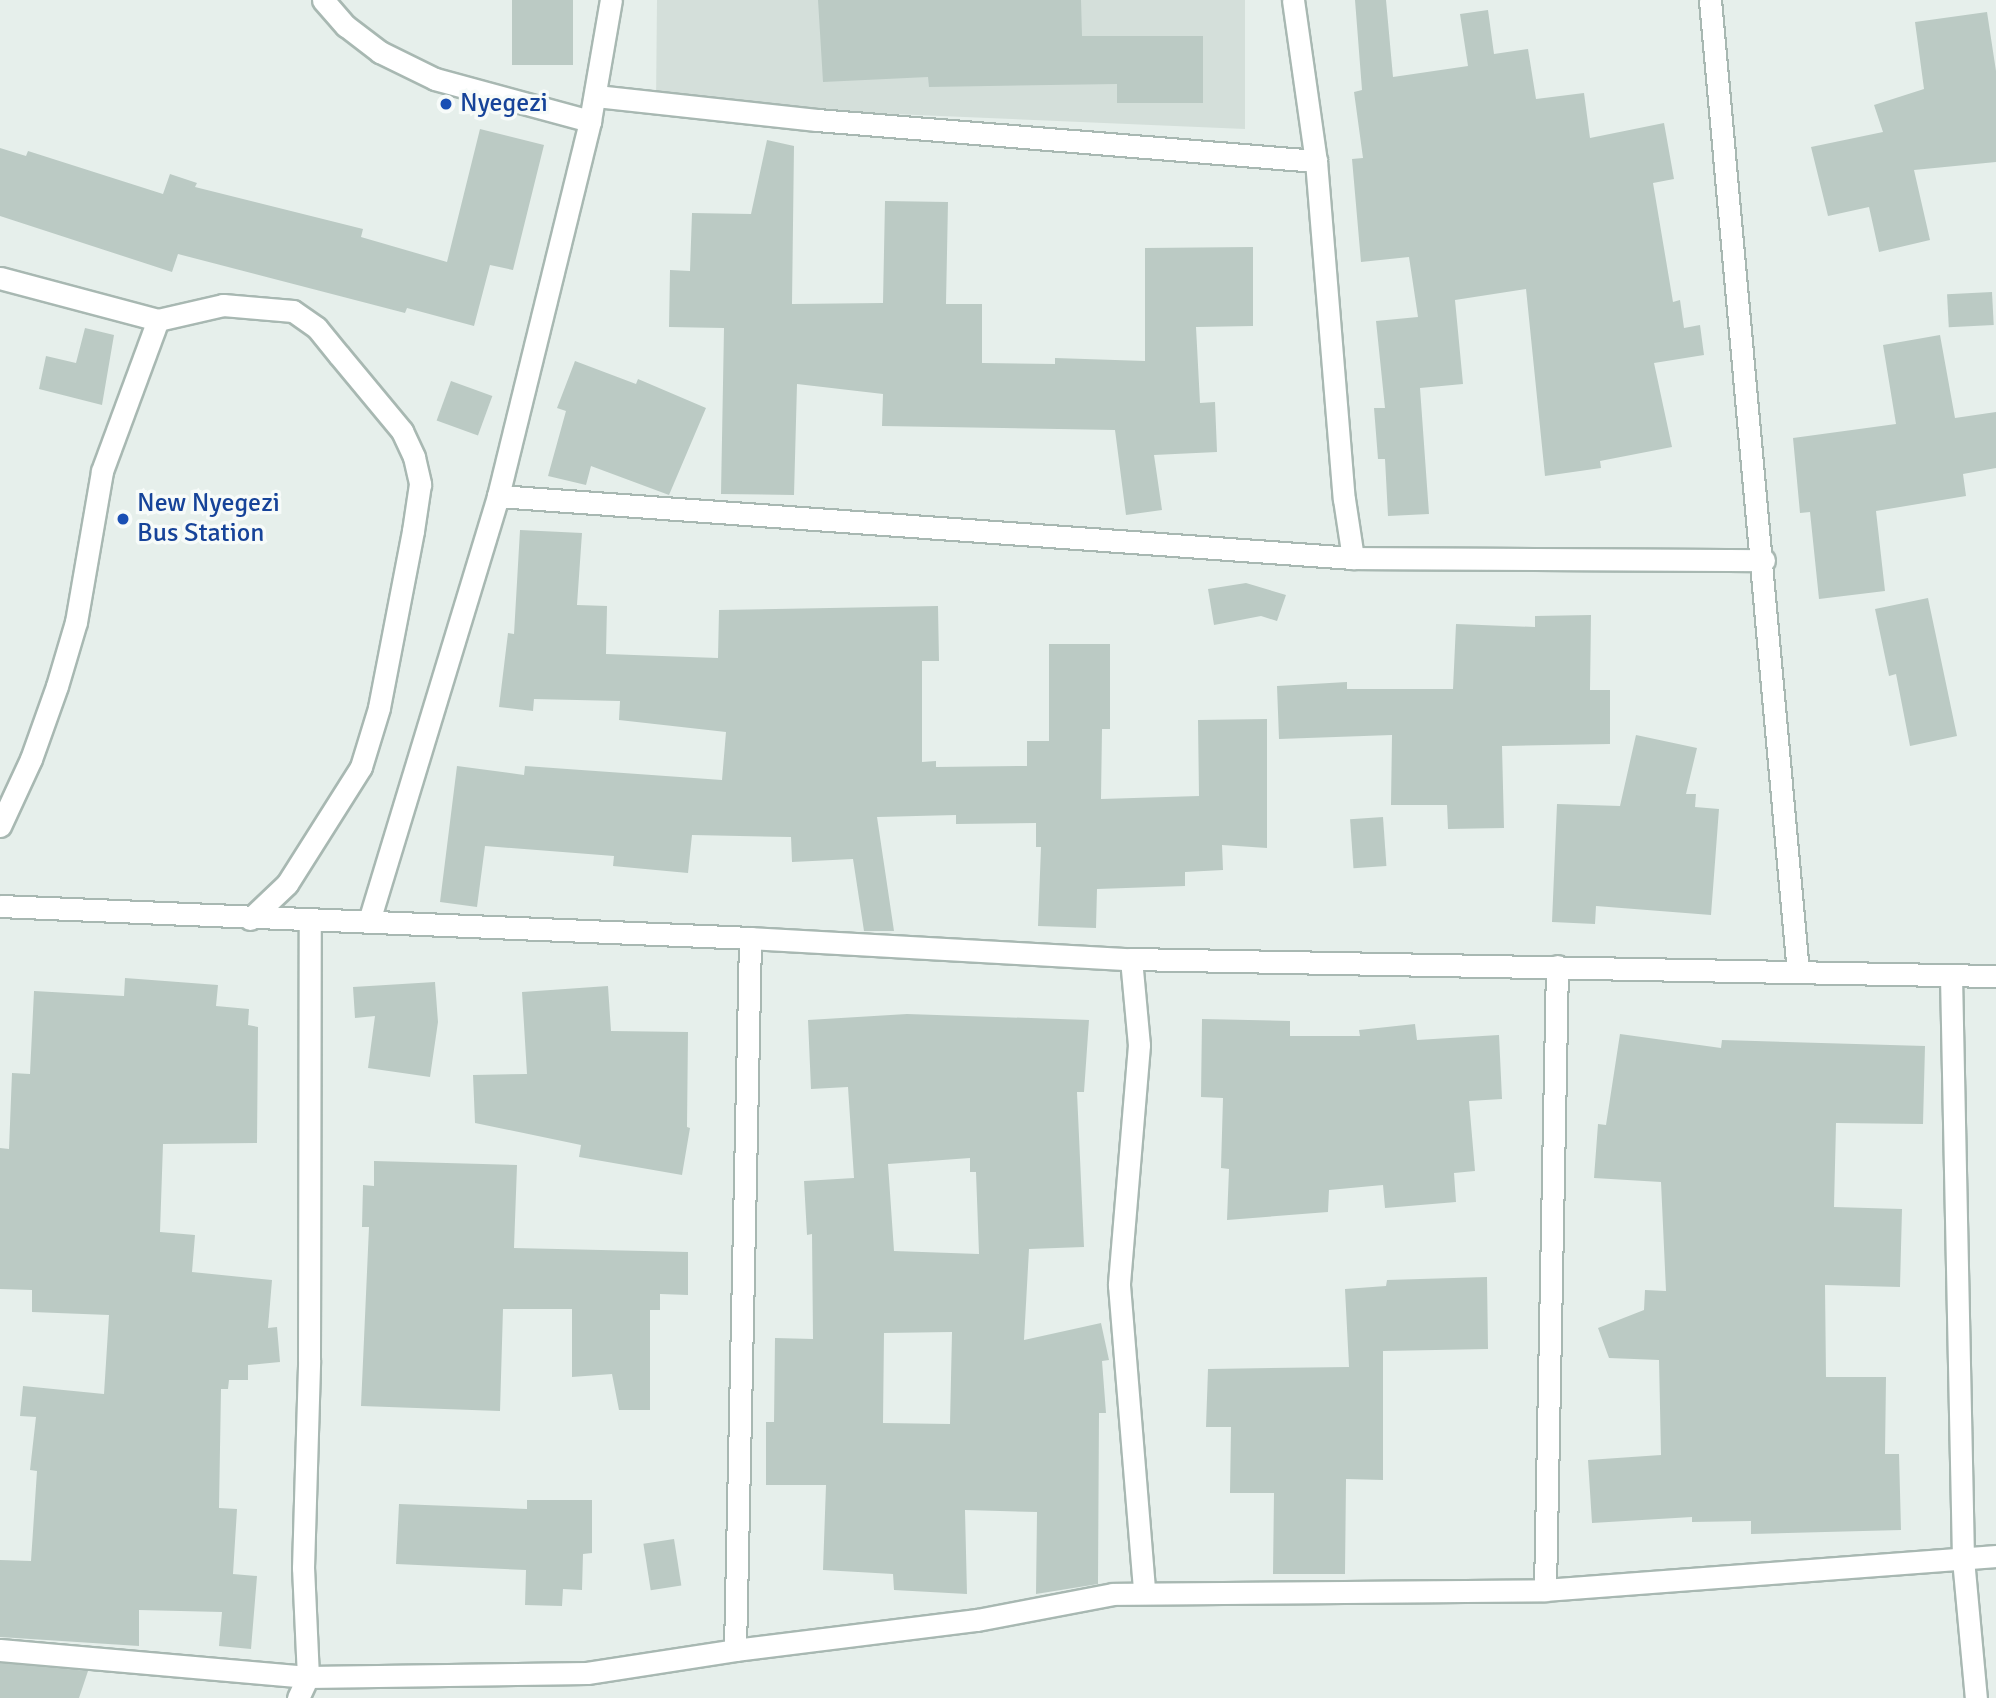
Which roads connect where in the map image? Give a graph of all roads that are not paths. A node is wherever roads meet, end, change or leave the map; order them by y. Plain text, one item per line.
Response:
1 (323, 0) edge
2 (611, 0) edge
3 (1293, 0) edge
4 (1710, 0) edge
5 (596, 96) junction
6 (590, 121) junction
7 (1316, 161) junction
8 (0, 278) edge
9 (158, 320) junction
10 (498, 496) junction
11 (1353, 558) junction
12 (1764, 560) junction
13 (0, 826) edge
14 (0, 906) edge
15 (250, 919) junction
16 (310, 921) junction
17 (369, 921) junction
18 (750, 938) junction
19 (1130, 959) junction
20 (1557, 966) junction
21 (1798, 972) junction
22 (1951, 976) junction
23 (1996, 976) edge
24 (1996, 1556) edge
25 (1963, 1559) junction
26 (1545, 1590) junction
27 (1144, 1592) junction
28 (0, 1650) edge
29 (735, 1650) junction
30 (308, 1677) junction
31 (298, 1698) edge
32 (1976, 1698) edge

1 - 6 street
2 - 5 street
3 - 7 street
4 - 12 street
5 - 6 street
5 - 7 street
6 - 10 street
7 - 11 street
8 - 9 street
9 - 13 street
9 - 15 street
10 - 11 street
10 - 17 street
11 - 12 street
12 - 21 street
14 - 15 street
15 - 16 street
16 - 17 street
16 - 30 street
17 - 18 street
18 - 19 street
18 - 29 street
19 - 20 street
19 - 27 street
20 - 21 street
20 - 26 street
21 - 22 street
22 - 23 street
22 - 25 street
24 - 25 street
25 - 26 street
25 - 32 street
26 - 27 street
27 - 29 street
28 - 30 street
29 - 30 street
30 - 31 street

